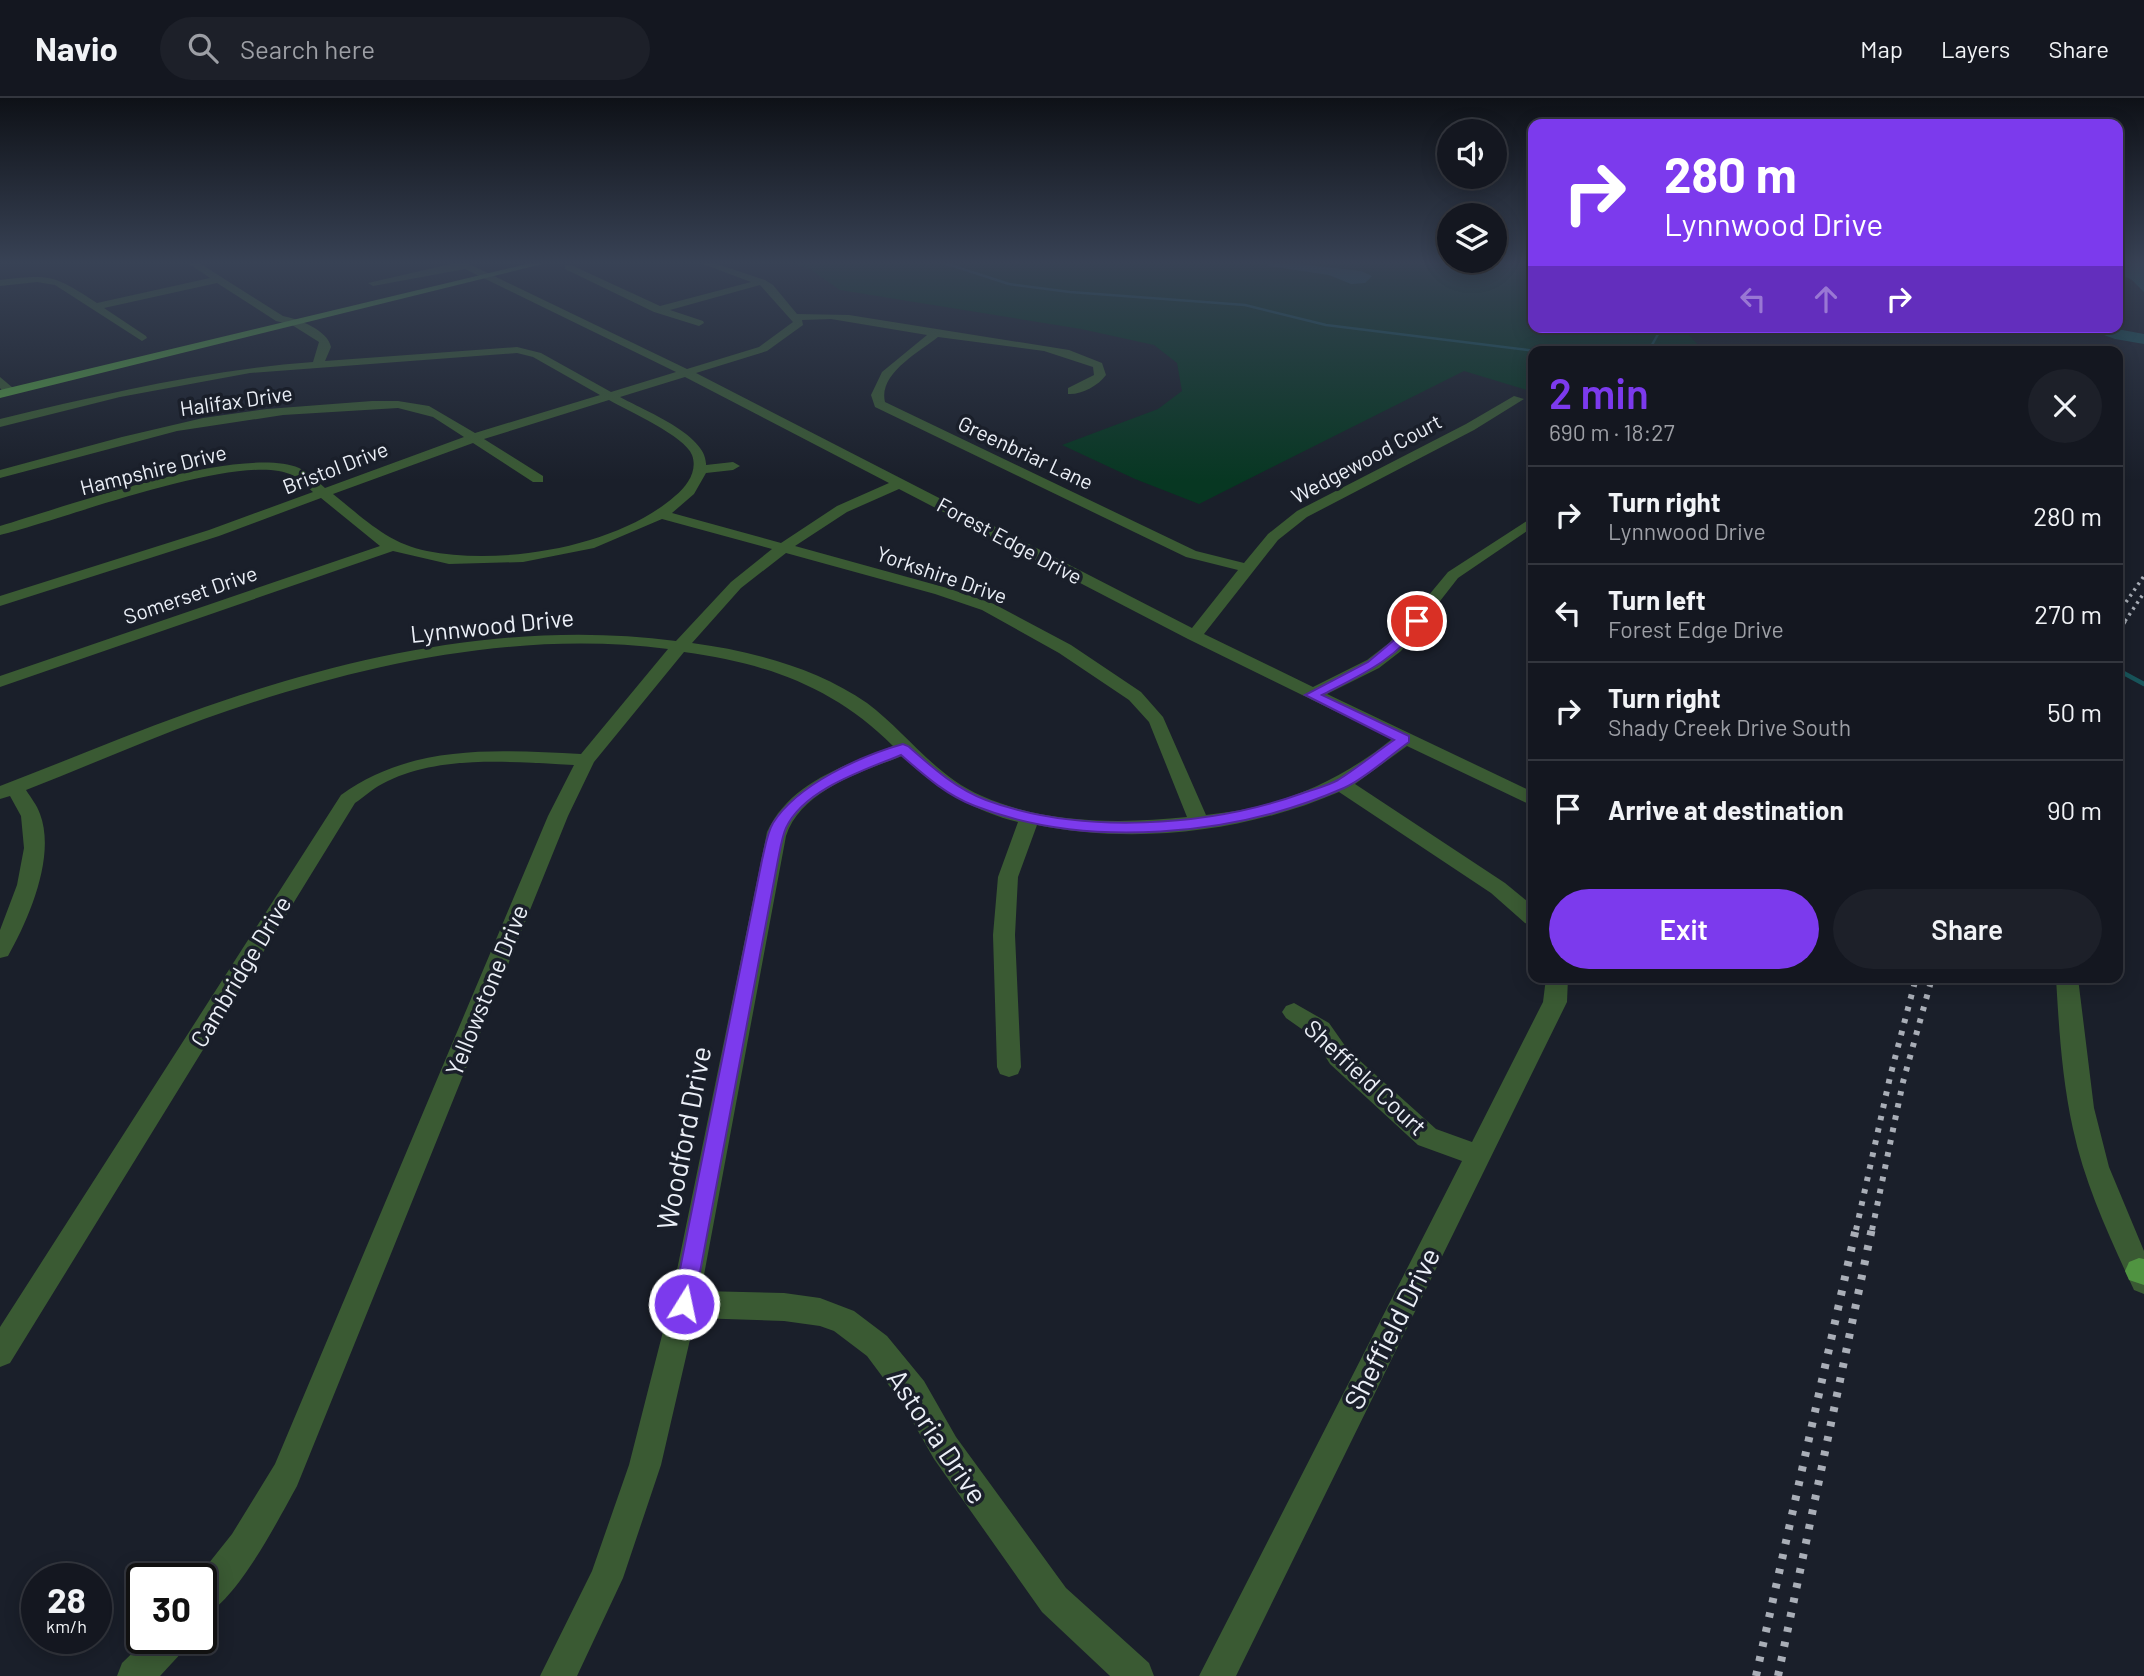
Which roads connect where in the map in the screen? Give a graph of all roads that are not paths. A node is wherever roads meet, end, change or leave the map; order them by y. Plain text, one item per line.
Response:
1 (137, 335) edge
2 (243, 335) edge
3 (314, 335) edge
4 (610, 335) edge
5 (784, 335) edge
6 (934, 335) edge
7 (939, 335) edge
8 (142, 338) dead end
9 (318, 363) junction
10 (685, 372) junction
11 (0, 381) edge
12 (1072, 391) dead end
13 (5, 393) edge
14 (610, 395) junction
15 (1518, 399) dead end
16 (0, 423) edge
17 (473, 438) junction
18 (733, 466) dead end
19 (701, 468) junction
20 (0, 474) edge
21 (538, 479) dead end
22 (900, 483) junction
23 (324, 494) junction
24 (662, 514) junction
25 (1528, 524) edge
26 (0, 531) edge
27 (393, 546) junction
28 (783, 548) junction
29 (1247, 568) junction
30 (0, 601) edge
31 (1194, 636) junction
32 (679, 647) junction
33 (0, 682) edge
34 (1311, 695) junction
35 (1404, 739) junction
36 (903, 749) junction
37 (586, 760) junction
38 (1341, 784) junction
39 (7, 790) edge
40 (1528, 798) edge
41 (1030, 819) junction
42 (1199, 823) junction
43 (1528, 914) edge
44 (0, 950) edge
45 (1557, 983) edge
46 (2067, 983) edge
47 (1294, 1012) dead end
48 (1009, 1067) dead end
49 (1477, 1156) junction
50 (2142, 1275) edge
51 (684, 1304) junction
52 (0, 1353) edge
53 (217, 1580) edge
54 (156, 1654) edge
55 (135, 1676) edge
56 (558, 1676) edge
57 (1136, 1676) edge
58 (1217, 1676) edge

1 - 8 street
2 - 13 main road
3 - 9 street
4 - 10 street, Forest Edge Drive
5 - 10 street, Bristol Drive
6 - 29 street, Greenbriar Lane
7 - 12 street
9 - 14 street
9 - 16 street
10 - 14 street, Bristol Drive
10 - 22 street, Forest Edge Drive
11 - 13 street
14 - 17 street, Bristol Drive
14 - 19 street
15 - 29 street, Wedgewood Court
17 - 20 street, Halifax Drive
17 - 21 street, Halifax Drive
17 - 23 street, Bristol Drive
18 - 19 street
19 - 24 street, Hampshire Drive
22 - 28 street, Yellowstone Drive
22 - 31 street, Forest Edge Drive
23 - 26 street, Hampshire Drive
23 - 27 street, Hampshire Drive
23 - 30 street, Bristol Drive
24 - 27 street, Hampshire Drive
24 - 28 street, Yorkshire Drive
25 - 34 street
27 - 33 street, Somerset Drive
28 - 32 street, Yellowstone Drive
28 - 42 street, Yorkshire Drive
29 - 31 street, Wedgewood Court
31 - 34 street, Forest Edge Drive
32 - 36 street, Lynnwood Drive
32 - 37 street, Yellowstone Drive
32 - 39 street, Lynnwood Drive
34 - 35 street, Forest Edge Drive
35 - 38 street, Lynnwood Drive
35 - 40 street, Forest Edge Drive
36 - 41 street, Lynnwood Drive
36 - 51 street, Woodford Drive
37 - 52 street, Cambridge Drive
37 - 53 street, Yellowstone Drive
38 - 42 street, Lynnwood Drive
38 - 43 street
39 - 44 street
41 - 42 street, Lynnwood Drive
41 - 48 street
45 - 49 street, Sheffield Drive
46 - 50 street
47 - 49 street, Sheffield Court
49 - 58 street, Sheffield Drive
51 - 56 street, Woodford Drive
51 - 57 street, Astoria Drive
54 - 55 street

